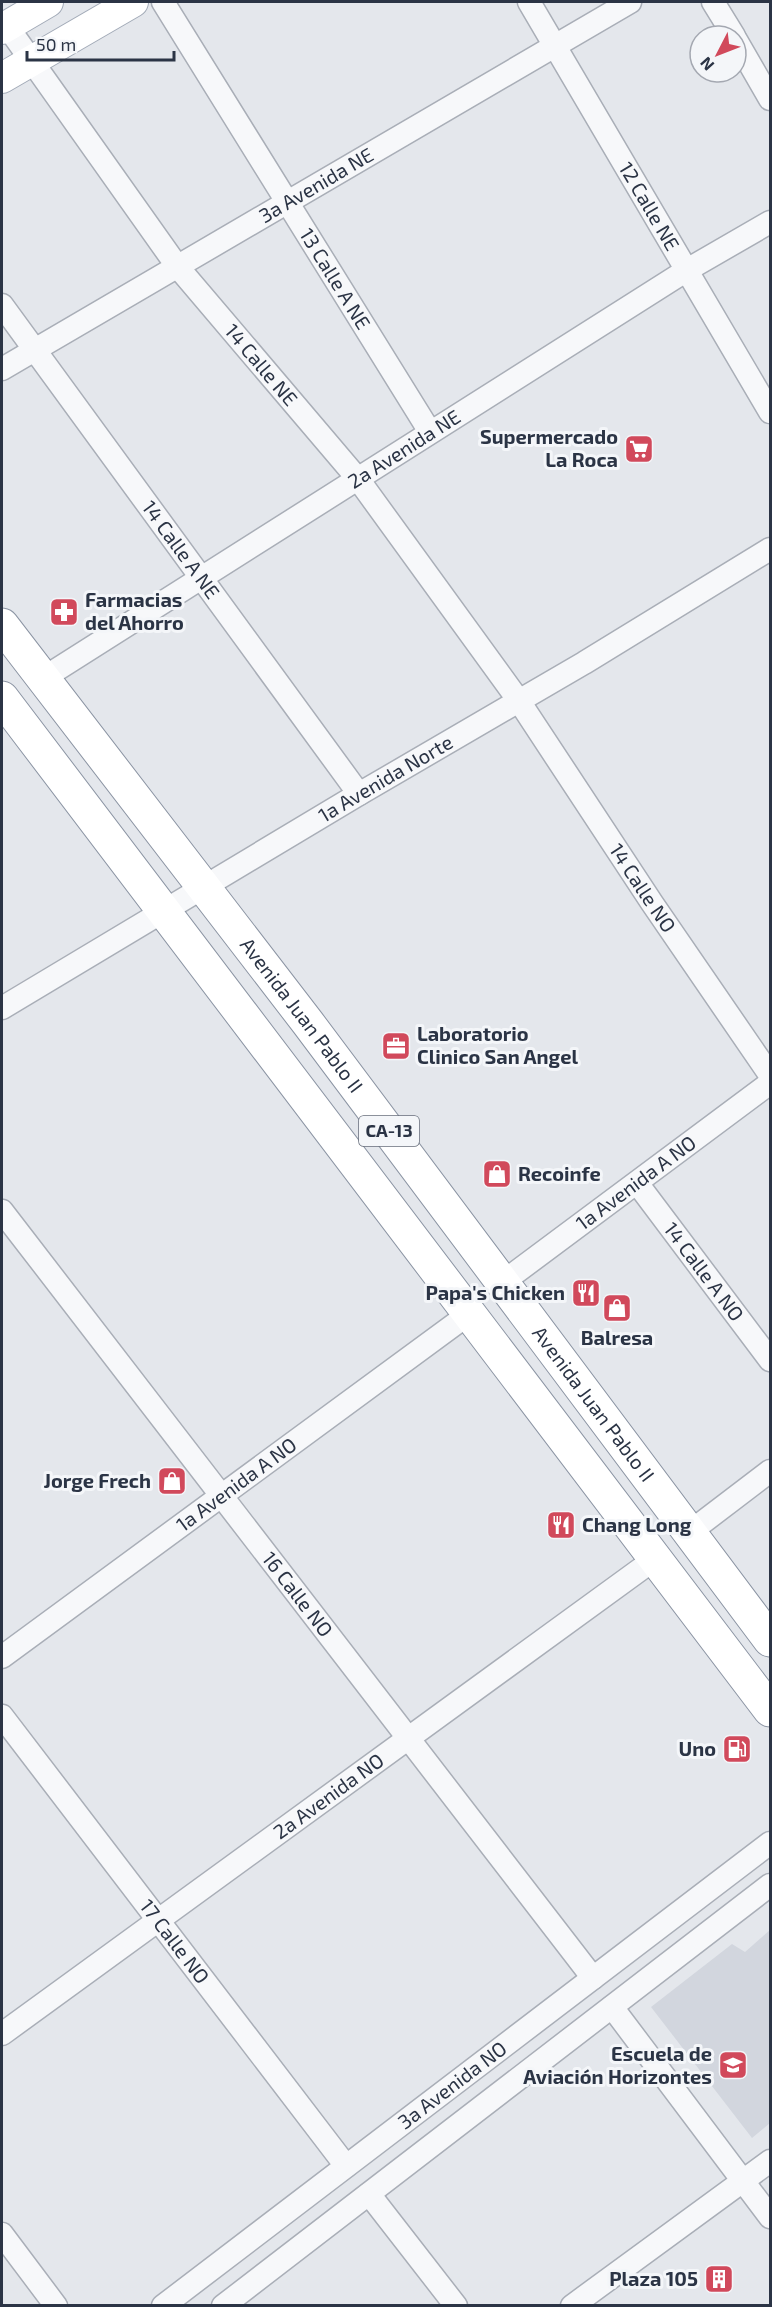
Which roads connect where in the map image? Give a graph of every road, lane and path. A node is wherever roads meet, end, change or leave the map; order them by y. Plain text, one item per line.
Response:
1 (133, 2) edge
2 (163, 2) edge
3 (529, 2) edge
4 (630, 2) edge
5 (713, 2) edge
6 (38, 4) edge
7 (727, 24) edge
8 (4, 28) edge
9 (555, 46) junction
10 (748, 60) edge
11 (30, 61) junction
12 (2, 78) edge
13 (771, 99) edge
14 (288, 202) junction
15 (771, 222) edge
16 (177, 266) junction
17 (687, 270) junction
18 (2, 305) edge
19 (34, 350) junction
20 (2, 369) edge
21 (771, 412) edge
22 (430, 432) junction
23 (358, 479) junction
24 (771, 549) edge
25 (202, 579) junction
26 (2, 625) edge
27 (42, 680) junction
28 (2, 698) edge
29 (519, 701) junction
30 (359, 794) junction
31 (203, 889) junction
32 (164, 911) junction
33 (2, 1008) edge
34 (771, 1075) edge
35 (771, 1083) edge
36 (636, 1183) junction
37 (2, 1211) edge
38 (503, 1282) junction
39 (470, 1312) junction
40 (771, 1360) edge
41 (771, 1471) edge
42 (221, 1496) junction
43 (690, 1532) junction
44 (656, 1558) junction
45 (771, 1640) edge
46 (2, 1657) edge
47 (771, 1710) edge
48 (2, 1716) edge
49 (408, 1738) junction
50 (771, 1843) edge
51 (771, 1885) edge
52 (158, 1920) junction
53 (593, 1978) junction
54 (612, 2007) junction
55 (2, 2034) edge
56 (771, 2162) edge
57 (346, 2166) junction
58 (743, 2181) junction
59 (369, 2194) junction
60 (771, 2217) edge
61 (2, 2234) edge
62 (56, 2306) edge
63 (163, 2306) edge
64 (223, 2306) edge
65 (456, 2306) edge
66 (572, 2306) edge

1 - 11 main road
2 - 14 street, 13 Calle A NE
3 - 9 street, 12 Calle NE
4 - 9 street, 3a Avenida NE
5 - 7 street
6 - 8 main road
8 - 11 street, 14 Calle NE
9 - 14 street, 3a Avenida NE
9 - 17 street, 12 Calle NE
10 - 13 street
11 - 12 main road
11 - 16 street, 14 Calle NE
14 - 16 street, 3a Avenida NE
14 - 22 street, 13 Calle A NE
15 - 17 street, 2a Avenida NE
16 - 19 street, 3a Avenida NE
16 - 23 street, 14 Calle NE
17 - 21 street, 12 Calle NE
17 - 22 street, 2a Avenida NE
18 - 19 street, 14 Calle A NE
19 - 20 street, 3a Avenida NE
19 - 25 street, 14 Calle A NE
22 - 23 street, 2a Avenida NE
23 - 25 street, 2a Avenida NE
23 - 29 street, 14 Calle NE
24 - 29 street, 1a Avenida Norte
25 - 27 street, 2a Avenida NE
25 - 30 street, 14 Calle A NE
26 - 27 highway, Avenida Juan Pablo II / CA-13
27 - 31 highway, Avenida Juan Pablo II / CA-13
28 - 32 highway, CA-13
29 - 30 street, 1a Avenida Norte
29 - 34 street, 14 Calle NO
30 - 31 street, 1a Avenida Norte
31 - 32 street, 1a Avenida Norte
31 - 38 highway, Avenida Juan Pablo II / CA-13
32 - 33 street, 1a Avenida Norte
32 - 39 highway, CA-13
35 - 36 street, 1a Avenida A NO
36 - 38 street, 1a Avenida A NO
36 - 40 street, 14 Calle A NO
37 - 42 street, 16 Calle NO
38 - 43 highway, Avenida Juan Pablo II / CA-13
39 - 42 street, 1a Avenida A NO
39 - 44 highway, CA-13
41 - 43 street
42 - 46 street, 1a Avenida A NO
42 - 49 street, 16 Calle NO
43 - 45 highway, Avenida Juan Pablo II / CA-13
44 - 47 highway, CA-13
44 - 49 street, 2a Avenida NO
48 - 52 street, 17 Calle NO
49 - 52 street, 2a Avenida NO
49 - 53 street, 16 Calle NO
50 - 53 street, 3a Avenida NO
51 - 54 street, 3a Avenida NO
52 - 55 street, 2a Avenida NO
52 - 57 street, 17 Calle NO
53 - 57 street, 3a Avenida NO
54 - 58 street
54 - 59 street, 3a Avenida NO
56 - 58 street
57 - 63 street, 3a Avenida NO
58 - 60 street
58 - 66 street
59 - 64 street, 3a Avenida NO
59 - 65 street
61 - 62 street

